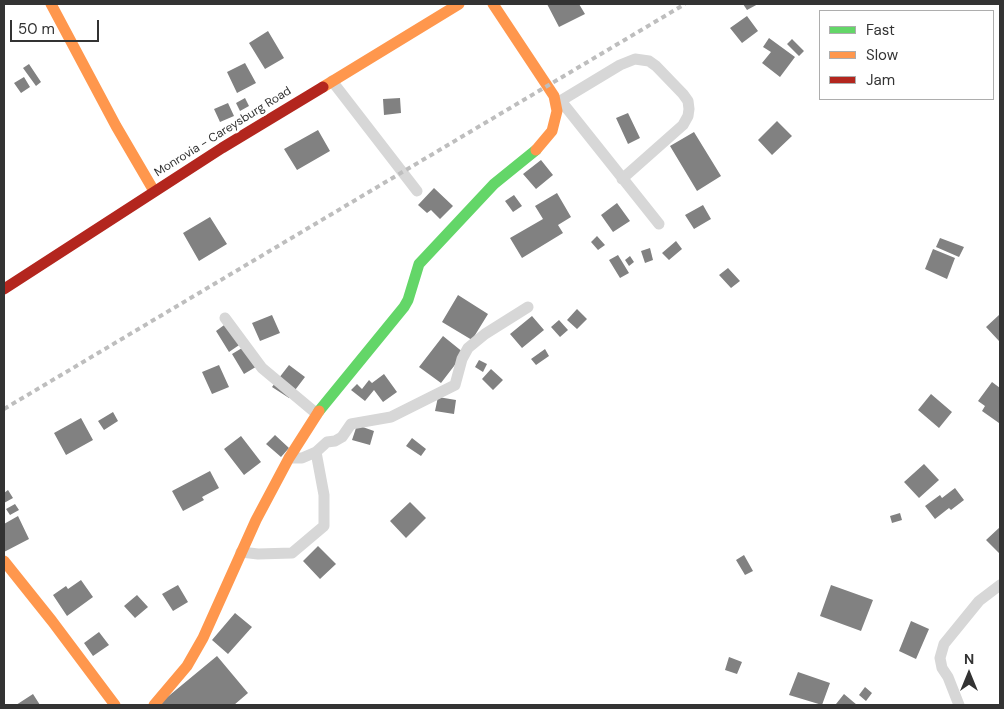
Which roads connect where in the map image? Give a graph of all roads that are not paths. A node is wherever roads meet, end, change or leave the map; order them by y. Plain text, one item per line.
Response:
1 (51, 4) edge
2 (459, 4) edge
3 (493, 4) edge
4 (332, 81) junction
5 (559, 102) junction
6 (622, 179) junction
7 (154, 191) junction
8 (417, 191) dead end
9 (659, 224) dead end
10 (4, 289) edge
11 (528, 307) dead end
12 (225, 318) dead end
13 (317, 414) junction
14 (316, 452) junction
15 (289, 458) junction
16 (241, 552) junction
17 (4, 561) edge
18 (1000, 585) edge
19 (115, 705) edge
20 (154, 705) edge
21 (959, 705) edge

1 - 7 street
2 - 4 street, Monrovia - Careysburg Road
3 - 5 street
4 - 7 street, Monrovia - Careysburg Road
4 - 8 street
5 - 6 street
5 - 6 street
5 - 13 street
6 - 9 street
7 - 10 street, Monrovia - Careysburg Road
11 - 14 street
12 - 13 street
13 - 15 street
14 - 15 street
14 - 16 street
15 - 16 street
16 - 20 street
17 - 19 street
18 - 21 street

